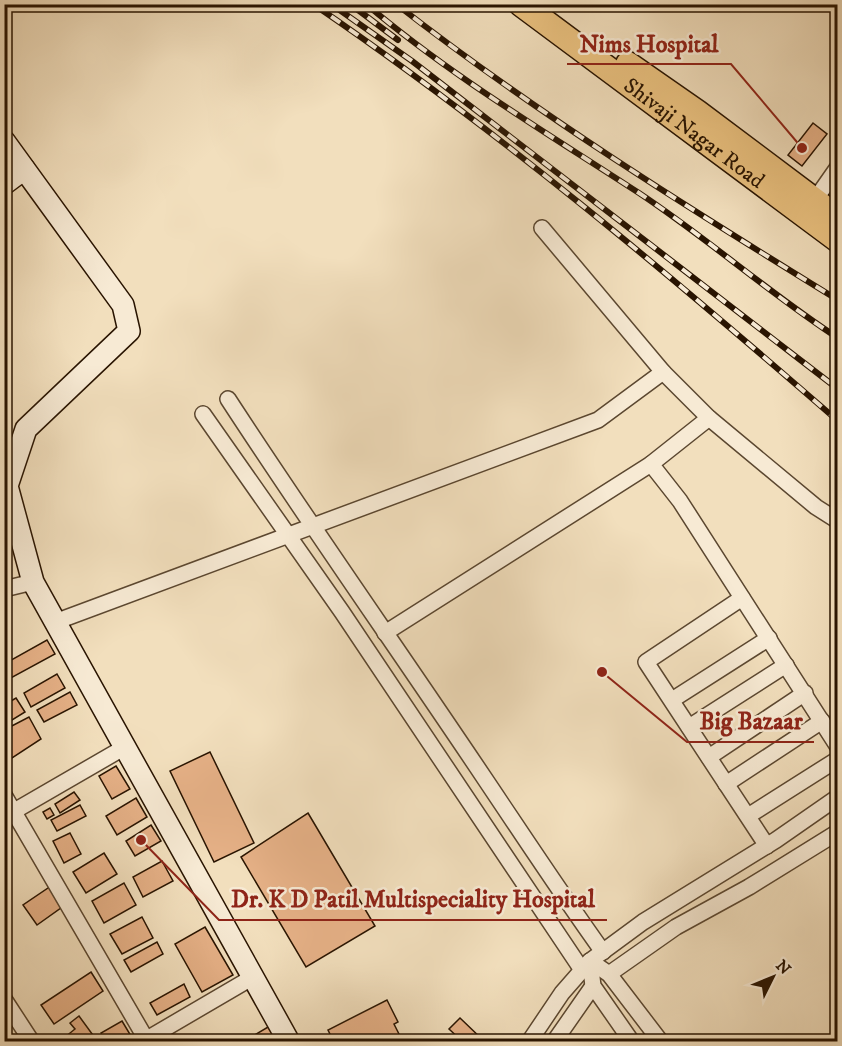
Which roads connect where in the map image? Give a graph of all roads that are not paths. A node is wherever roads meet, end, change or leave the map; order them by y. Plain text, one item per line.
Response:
1 (521, 4) edge
2 (543, 4) edge
3 (4, 141) edge
4 (837, 167) edge
5 (24, 169) junction
6 (4, 184) edge
7 (809, 207) junction
8 (837, 218) edge
9 (542, 228) dead end
10 (837, 240) edge
11 (663, 372) junction
12 (228, 399) dead end
13 (203, 414) dead end
14 (709, 418) junction
15 (10, 454) edge
16 (651, 464) junction
17 (837, 521) edge
18 (312, 528) junction
19 (289, 536) junction
20 (33, 582) junction
21 (4, 589) edge
22 (742, 598) junction
23 (55, 622) junction
24 (385, 633) junction
25 (769, 638) junction
26 (786, 665) junction
27 (805, 693) junction
28 (672, 700) junction
29 (822, 721) junction
30 (689, 727) junction
31 (125, 747) junction
32 (837, 747) edge
33 (709, 757) junction
34 (837, 759) edge
35 (726, 784) junction
36 (4, 795) edge
37 (837, 797) edge
38 (9, 814) edge
39 (748, 816) junction
40 (837, 832) edge
41 (767, 846) junction
42 (592, 961) junction
43 (609, 974) junction
44 (253, 977) junction
45 (593, 986) junction
46 (4, 999) edge
47 (144, 1040) edge
48 (32, 1041) edge
49 (289, 1041) edge
50 (529, 1041) edge
51 (554, 1041) edge
52 (632, 1041) edge
53 (661, 1041) edge

1 - 7 main road, Shivaji Nagar Road
2 - 7 main road, Shivaji Nagar Road
3 - 5 main road
4 - 7 street
5 - 6 main road
5 - 15 main road
7 - 8 main road, Shivaji Nagar Road
7 - 10 main road, Shivaji Nagar Road
9 - 11 street
11 - 14 street
11 - 18 street
12 - 18 street
13 - 19 street
14 - 16 street
14 - 17 street
15 - 20 main road
16 - 22 street
16 - 24 street
18 - 19 street
18 - 24 street
19 - 23 street
19 - 42 street
20 - 21 street
20 - 23 main road
22 - 25 street
22 - 28 street
23 - 31 main road
24 - 42 street
25 - 26 street
25 - 28 street
26 - 27 street
26 - 30 street
27 - 29 street
27 - 33 street
28 - 30 street
29 - 32 street
29 - 35 street
30 - 33 street
31 - 38 street
31 - 44 main road
33 - 35 street
34 - 39 street
35 - 39 street
36 - 38 street
37 - 41 street
38 - 47 street
39 - 41 street
40 - 43 street
41 - 42 street
42 - 43 street
42 - 45 street
42 - 50 street
43 - 53 street
44 - 47 street
44 - 49 main road
45 - 51 street
45 - 52 street
46 - 48 street

